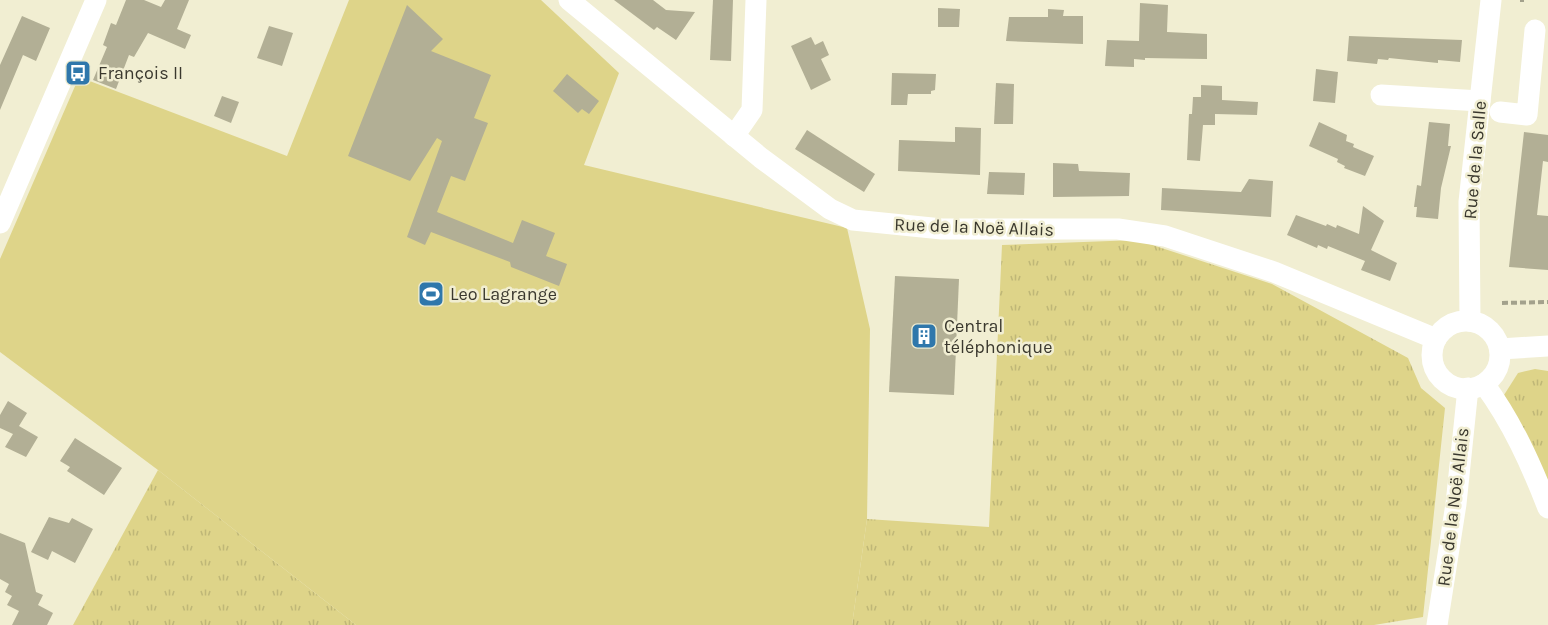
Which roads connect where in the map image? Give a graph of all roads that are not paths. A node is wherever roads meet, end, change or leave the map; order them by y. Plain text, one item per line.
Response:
1 (96, 0) edge
2 (569, 0) edge
3 (756, 0) edge
4 (1491, 0) edge
5 (1535, 30) dead end
6 (1381, 94) dead end
7 (1480, 101) junction
8 (1500, 112) dead end
9 (734, 136) junction
10 (0, 223) edge
11 (1470, 321) junction
12 (1436, 339) junction
13 (1548, 346) edge
14 (1500, 349) junction
15 (1476, 386) junction
16 (1548, 507) edge
17 (1437, 625) edge

1 - 10 street
2 - 9 street, Rue de la Noë Allais
3 - 9 street
4 - 7 street, Rue de la Salle
5 - 8 street
6 - 7 street
7 - 11 street, Rue de la Salle
9 - 12 street, Rue de la Noë Allais
11 - 12 street
11 - 14 street
12 - 15 street
13 - 14 street
14 - 15 street
15 - 16 street
15 - 17 street, Rue de la Noë Allais

